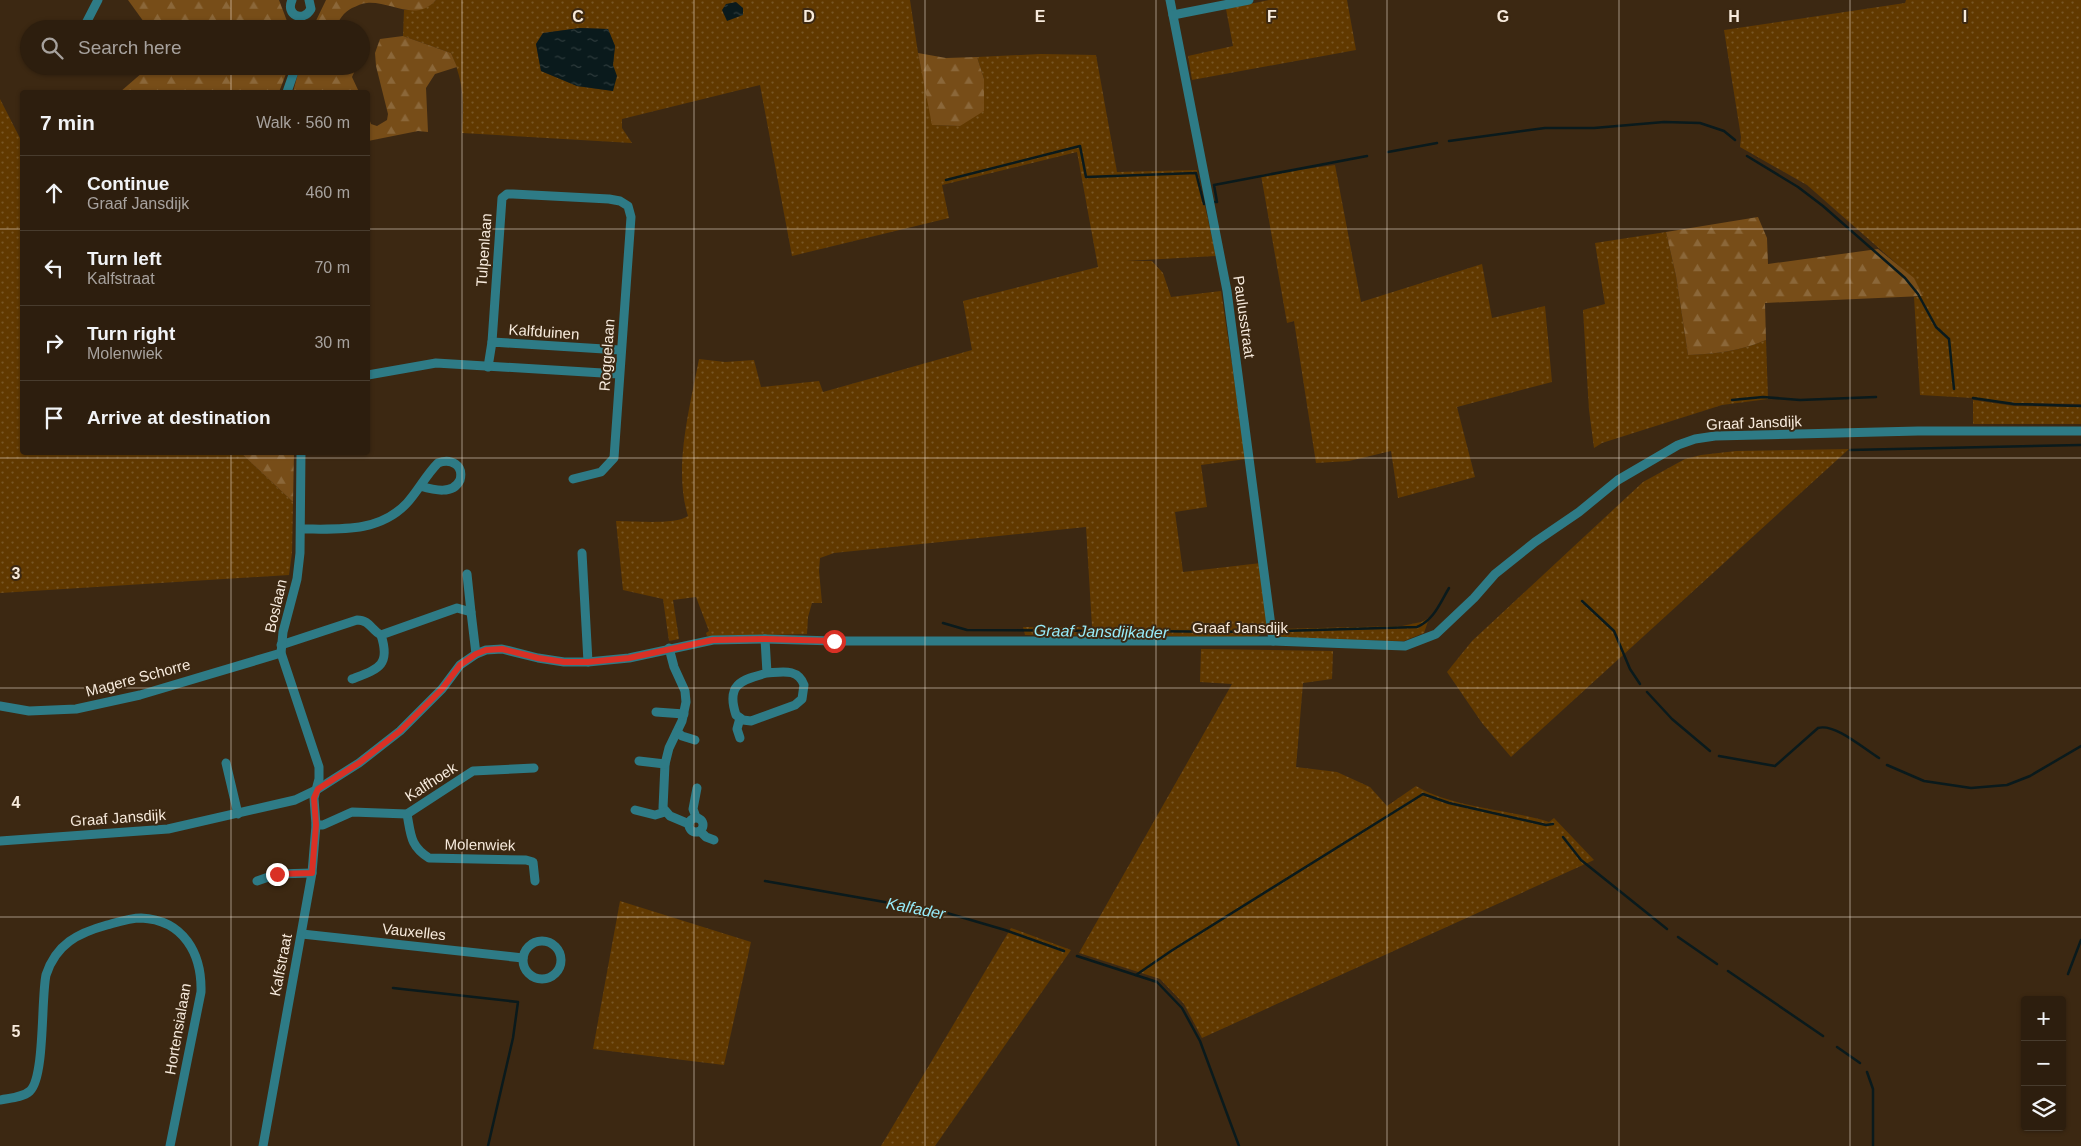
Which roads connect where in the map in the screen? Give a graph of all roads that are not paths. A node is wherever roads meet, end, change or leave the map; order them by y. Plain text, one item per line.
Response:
1 (98, 0) edge
2 (292, 0) edge
3 (309, 0) edge
4 (1170, 0) edge
5 (1249, 0) edge
6 (1173, 15) junction
7 (300, 17) joint
8 (88, 20) edge
9 (293, 75) edge
10 (288, 90) edge
11 (628, 206) joint
12 (492, 342) junction
13 (620, 350) junction
14 (488, 367) junction
15 (370, 374) edge
16 (619, 374) junction
17 (2081, 431) edge
18 (301, 455) edge
19 (573, 479) dead end
20 (420, 486) junction
21 (301, 529) junction
22 (582, 553) dead end
23 (467, 574) dead end
24 (471, 612) junction
25 (381, 635) junction
26 (765, 639) junction
27 (1272, 642) junction
28 (670, 648) junction
29 (281, 649) junction
30 (476, 654) junction
31 (588, 662) junction
32 (767, 673) junction
33 (352, 679) dead end
34 (0, 706) edge
35 (656, 712) dead end
36 (684, 714) junction
37 (740, 718) junction
38 (677, 732) junction
39 (740, 738) dead end
40 (695, 740) dead end
41 (639, 760) dead end
42 (226, 763) dead end
43 (665, 764) junction
44 (534, 768) dead end
45 (697, 788) dead end
46 (318, 789) junction
47 (634, 810) dead end
48 (665, 812) junction
49 (238, 814) junction
50 (407, 814) junction
51 (692, 821) junction
52 (316, 825) junction
53 (714, 840) dead end
54 (0, 841) edge
55 (312, 873) junction
56 (257, 881) dead end
57 (535, 881) dead end
58 (302, 934) junction
59 (523, 958) junction
60 (0, 1100) edge
61 (170, 1146) edge
62 (263, 1146) edge

1 - 8 street
2 - 7 street
3 - 7 street
4 - 6 street, Paulusstraat
5 - 6 street
6 - 27 street, Paulusstraat
9 - 10 street
11 - 12 street, Tulpenlaan
11 - 13 street, Roggelaan
12 - 13 street, Kalfduinen
12 - 14 street, Kalfduinen
13 - 16 street, Roggelaan
14 - 15 street
14 - 16 street
16 - 19 street, Roggelaan
17 - 27 street, Graaf Jansdijk
18 - 21 street, Boslaan
20 - 20 street
20 - 21 street
21 - 29 street, Boslaan
22 - 31 street
23 - 24 street
24 - 25 street
24 - 30 street
25 - 29 street, Magere Schorre
25 - 33 street
26 - 27 street, Graaf Jansdijk
26 - 28 street, Graaf Jansdijk
26 - 32 street
28 - 31 street, Graaf Jansdijk
28 - 36 street
29 - 34 street, Magere Schorre
29 - 46 street, Boslaan
30 - 31 street, Graaf Jansdijk
30 - 46 street, Graaf Jansdijk
32 - 37 street
32 - 37 street
35 - 36 street
36 - 38 street
37 - 39 street
38 - 40 street
38 - 43 street
41 - 43 street
42 - 49 street
43 - 48 street
44 - 50 street, Kalfhoek
45 - 51 street
46 - 49 street, Graaf Jansdijk
46 - 52 street, Kalfstraat
47 - 48 street
48 - 51 street
49 - 54 street, Graaf Jansdijk
50 - 52 street, Kalfhoek
50 - 57 street, Molenwiek
51 - 53 street
52 - 55 street, Kalfstraat
55 - 56 street
55 - 58 street, Kalfstraat
58 - 59 street, Vauxelles
58 - 62 street, Kalfstraat
59 - 59 street
60 - 61 street, Hortensialaan

